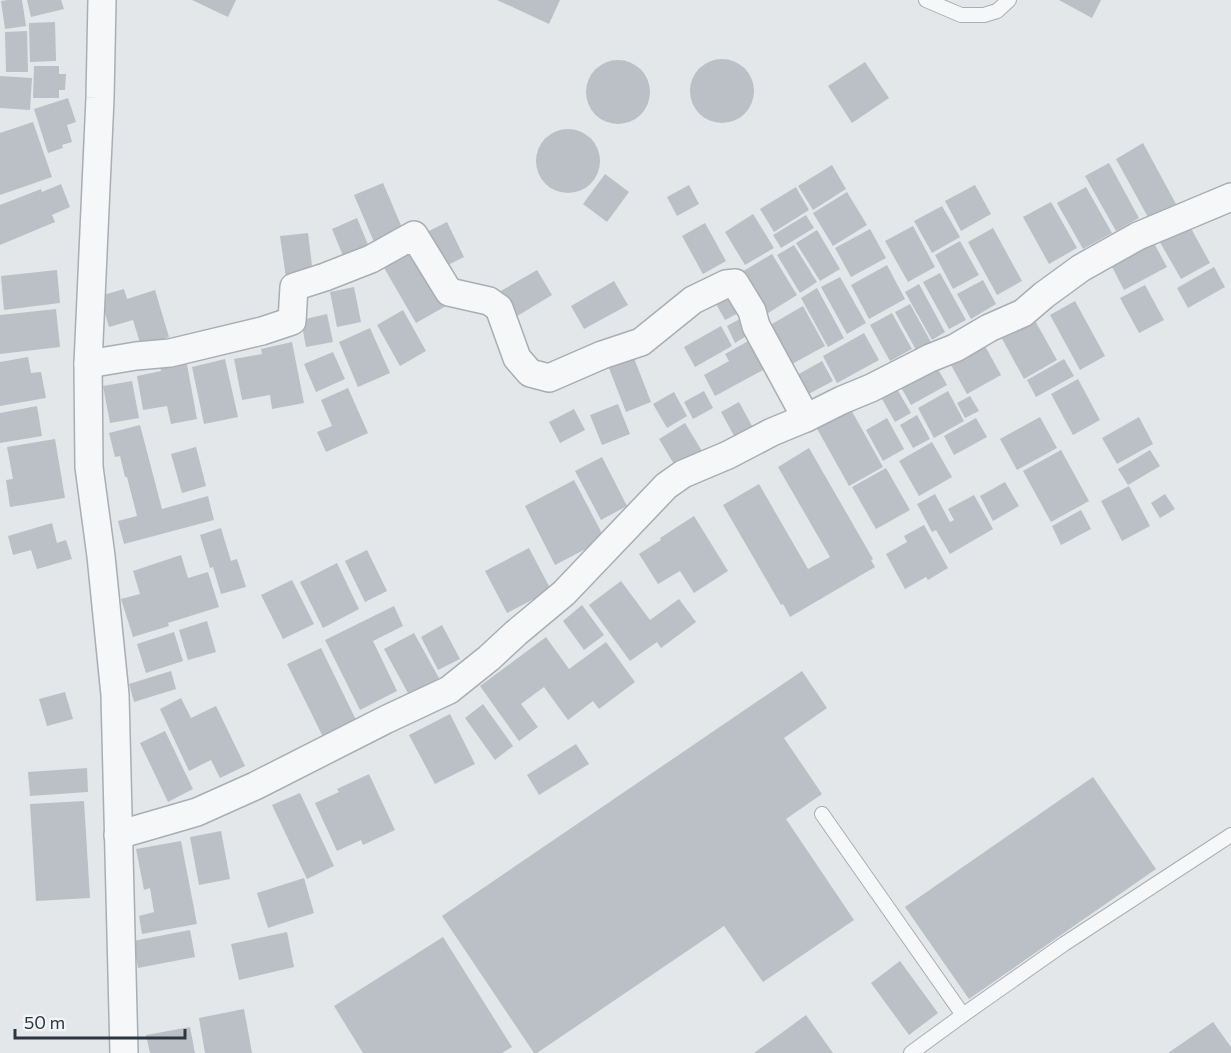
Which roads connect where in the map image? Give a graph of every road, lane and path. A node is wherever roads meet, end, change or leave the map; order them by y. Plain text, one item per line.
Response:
1 (102, 0) edge
2 (926, 0) edge
3 (1009, 0) edge
4 (1231, 197) edge
5 (88, 364) junction
6 (806, 418) junction
7 (822, 814) dead end
8 (118, 835) junction
9 (1231, 835) edge
10 (963, 1015) junction
11 (124, 1053) edge
12 (911, 1053) edge

1 - 5 street
2 - 3 lane
4 - 6 street
5 - 6 street
5 - 8 street
6 - 8 street
7 - 10 lane
8 - 11 street
9 - 10 lane
10 - 12 lane

